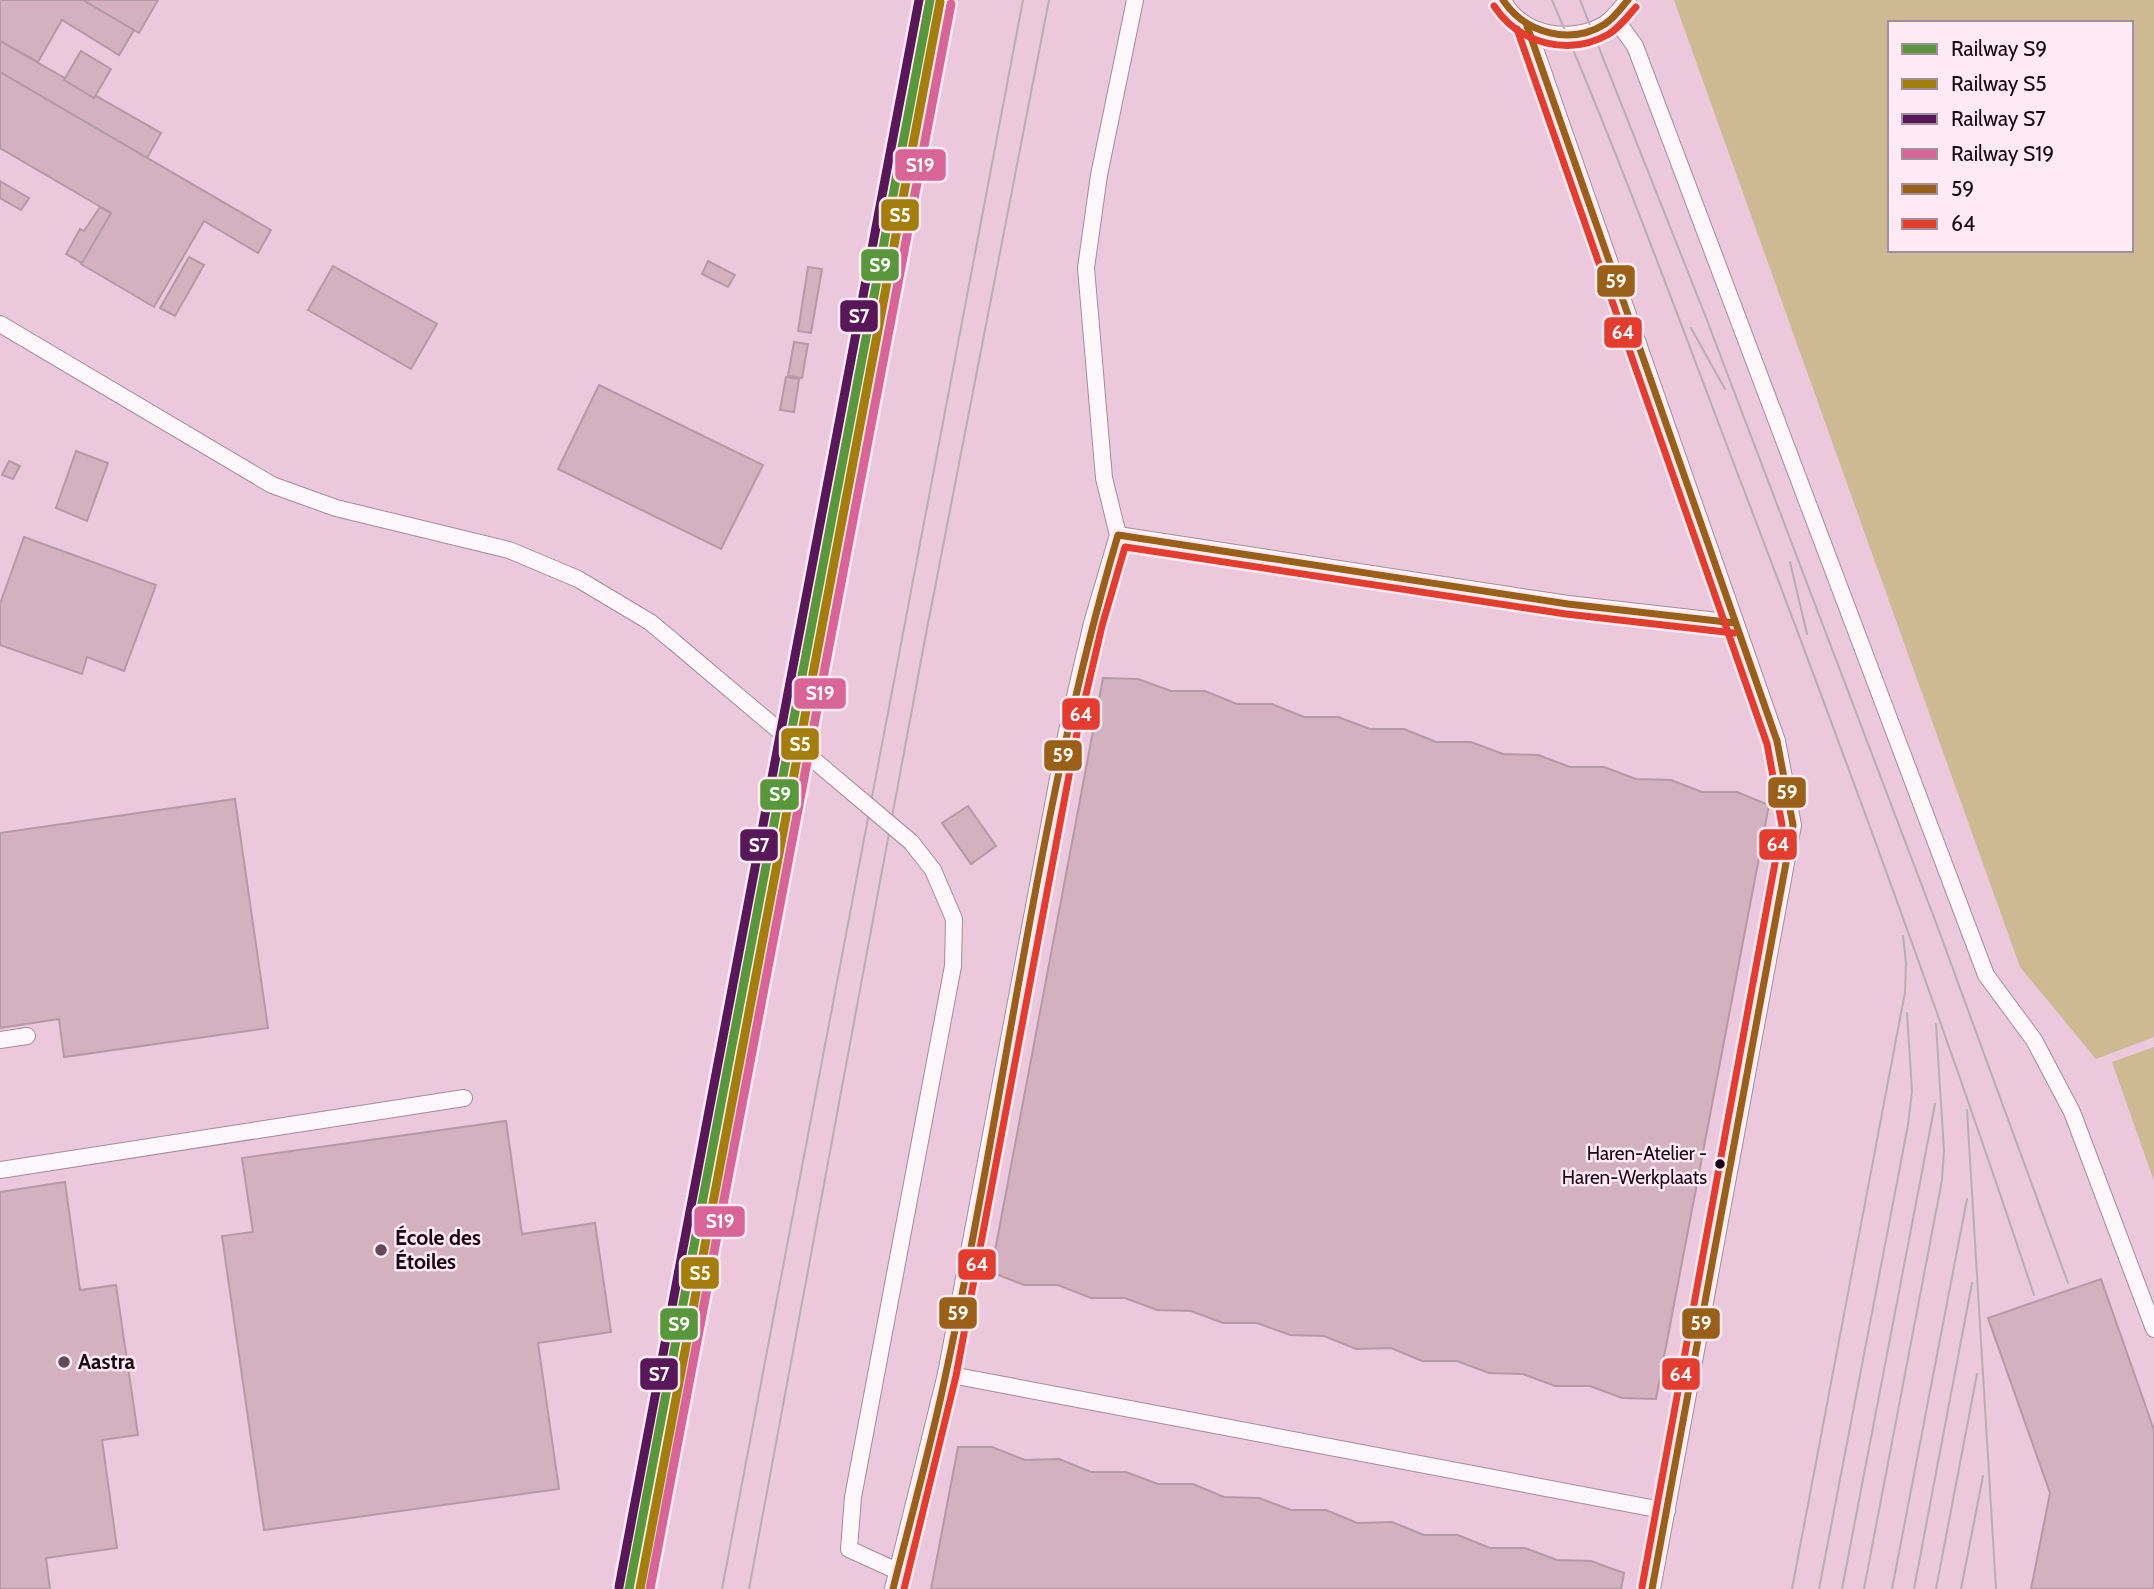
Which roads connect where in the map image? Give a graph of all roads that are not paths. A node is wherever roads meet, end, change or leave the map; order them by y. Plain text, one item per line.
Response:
1 (1135, 0) edge
2 (1503, 0) edge
3 (1628, 0) edge
4 (1614, 17) junction
5 (1527, 26) junction
6 (0, 324) edge
7 (1118, 535) junction
8 (1735, 623) junction
9 (27, 1036) dead end
10 (0, 1040) edge
11 (464, 1098) dead end
12 (0, 1170) edge
13 (2154, 1329) edge
14 (946, 1374) junction
15 (1667, 1511) junction
16 (897, 1571) junction
17 (893, 1589) edge
18 (1652, 1589) edge

1 - 7 lane
2 - 5 lane
3 - 4 lane
4 - 5 lane
4 - 13 lane
5 - 8 lane
6 - 16 lane, bridge
7 - 8 lane
7 - 14 lane
8 - 15 lane
9 - 10 lane
11 - 12 lane
14 - 15 lane
14 - 16 lane
15 - 18 lane
16 - 17 lane

